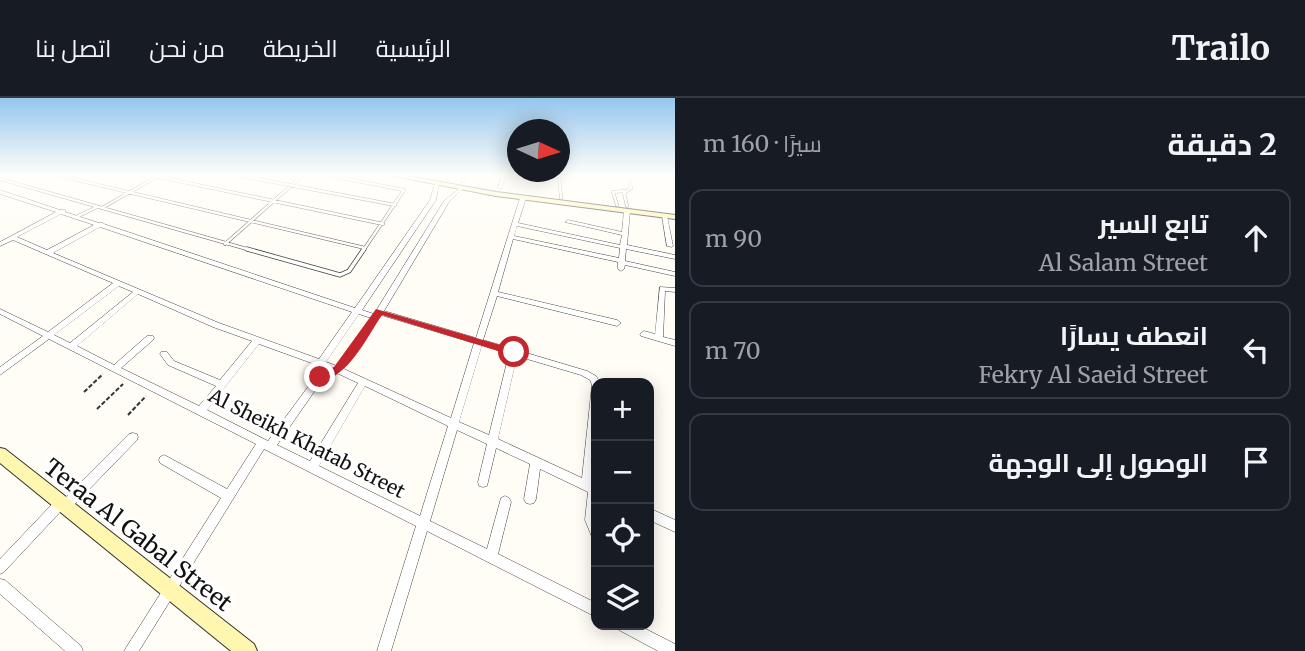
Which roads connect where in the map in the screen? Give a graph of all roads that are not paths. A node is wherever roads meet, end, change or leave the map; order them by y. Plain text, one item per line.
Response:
1 (29, 201) edge
2 (77, 201) edge
3 (111, 201) edge
4 (166, 201) edge
5 (274, 201) joint
6 (373, 201) edge
7 (397, 201) edge
8 (432, 201) edge
9 (447, 201) edge
10 (522, 201) edge
11 (550, 201) edge
12 (584, 201) edge
13 (616, 201) edge
14 (626, 201) edge
15 (395, 205) junction
16 (618, 205) junction
17 (99, 207) junction
18 (627, 209) junction
19 (63, 211) junction
20 (675, 215) edge
21 (78, 216) junction
22 (664, 216) junction
23 (251, 221) junction
24 (568, 222) dead end
25 (86, 223) dead end
26 (98, 223) junction
27 (383, 223) junction
28 (515, 224) junction
29 (624, 234) junction
30 (11, 237) junction
31 (511, 237) junction
32 (0, 244) edge
33 (225, 244) junction
34 (623, 246) junction
35 (670, 246) dead end
36 (365, 248) junction
37 (47, 253) junction
38 (675, 257) edge
39 (622, 264) junction
40 (675, 274) edge
41 (118, 283) junction
42 (675, 290) edge
43 (137, 292) junction
44 (494, 293) junction
45 (0, 311) edge
46 (358, 312) junction
47 (378, 314) junction
48 (617, 323) dead end
49 (644, 334) dead end
50 (49, 335) junction
51 (150, 338) dead end
52 (659, 338) junction
53 (257, 341) junction
54 (479, 342) junction
55 (675, 343) edge
56 (71, 346) junction
57 (514, 352) junction
58 (164, 354) dead end
59 (321, 363) junction
60 (114, 368) junction
61 (338, 370) junction
62 (0, 372) edge
63 (320, 377) junction
64 (591, 378) edge
65 (363, 382) junction
66 (222, 385) junction
67 (201, 411) junction
68 (454, 425) junction
69 (133, 437) dead end
70 (493, 442) junction
71 (267, 444) junction
72 (0, 454) edge
73 (164, 460) dead end
74 (536, 462) junction
75 (312, 467) junction
76 (483, 482) dead end
77 (591, 487) edge
78 (229, 496) junction
79 (530, 499) dead end
80 (505, 502) dead end
81 (63, 505) junction
82 (654, 516) edge
83 (424, 523) junction
84 (675, 526) edge
85 (491, 557) junction
86 (0, 568) edge
87 (0, 585) edge
88 (170, 589) junction
89 (591, 607) edge
90 (633, 630) edge
91 (76, 651) edge
92 (131, 651) edge
93 (247, 651) edge
94 (384, 651) edge
95 (673, 651) edge

1 - 19 street
2 - 17 lane
3 - 17 lane
4 - 23 lane
5 - 23 lane
5 - 27 lane
6 - 15 lane
7 - 15 lane
8 - 46 street
9 - 47 street
10 - 28 street
11 - 18 main road
12 - 16 main road
13 - 16 lane
14 - 18 lane
15 - 27 lane
16 - 18 main road
17 - 21 lane
17 - 33 lane
18 - 20 main road
18 - 22 main road
18 - 29 street
19 - 21 street
19 - 30 street
20 - 22 main road
21 - 26 street
22 - 35 street
23 - 33 lane
23 - 36 lane
24 - 29 street
25 - 26 lane
26 - 37 street
26 - 46 street
27 - 36 lane
28 - 31 street
28 - 34 street
29 - 34 street
30 - 32 street
30 - 37 street
31 - 39 street
31 - 44 street
33 - 36 lane
34 - 38 street
34 - 39 street
37 - 41 street
39 - 40 street
41 - 43 street
41 - 50 street
42 - 52 street
43 - 53 street
43 - 56 street
44 - 48 street
44 - 54 street
45 - 50 street, Al Sheikh Khatab Street
46 - 47 street
46 - 59 street
47 - 54 street
47 - 61 street
49 - 52 street
50 - 56 street, Al Sheikh Khatab Street
50 - 62 street
51 - 60 street
52 - 55 street
53 - 59 street
53 - 66 street
54 - 57 street
54 - 68 street
56 - 60 street, Al Sheikh Khatab Street
57 - 64 street
57 - 70 street
58 - 66 street
59 - 61 street
59 - 63 street
60 - 67 street, Al Sheikh Khatab Street
61 - 63 street
61 - 65 street
63 - 71 street
65 - 68 street
65 - 75 street
66 - 67 street
67 - 71 street, Al Sheikh Khatab Street
68 - 70 street
68 - 83 street
69 - 81 street
70 - 74 street
70 - 76 street
71 - 75 street, Al Sheikh Khatab Street
71 - 78 street
72 - 81 main road, Teraa Al Gabal Street
73 - 78 street
74 - 77 street
74 - 79 street
75 - 83 street, Al Sheikh Khatab Street
78 - 88 street
80 - 85 street
81 - 86 street
81 - 88 main road, Teraa Al Gabal Street
82 - 84 street
83 - 85 street, Al Sheikh Khatab Street
83 - 94 street
85 - 89 street, Al Sheikh Khatab Street
87 - 91 street
88 - 92 street
88 - 93 main road, Teraa Al Gabal Street
90 - 95 street

